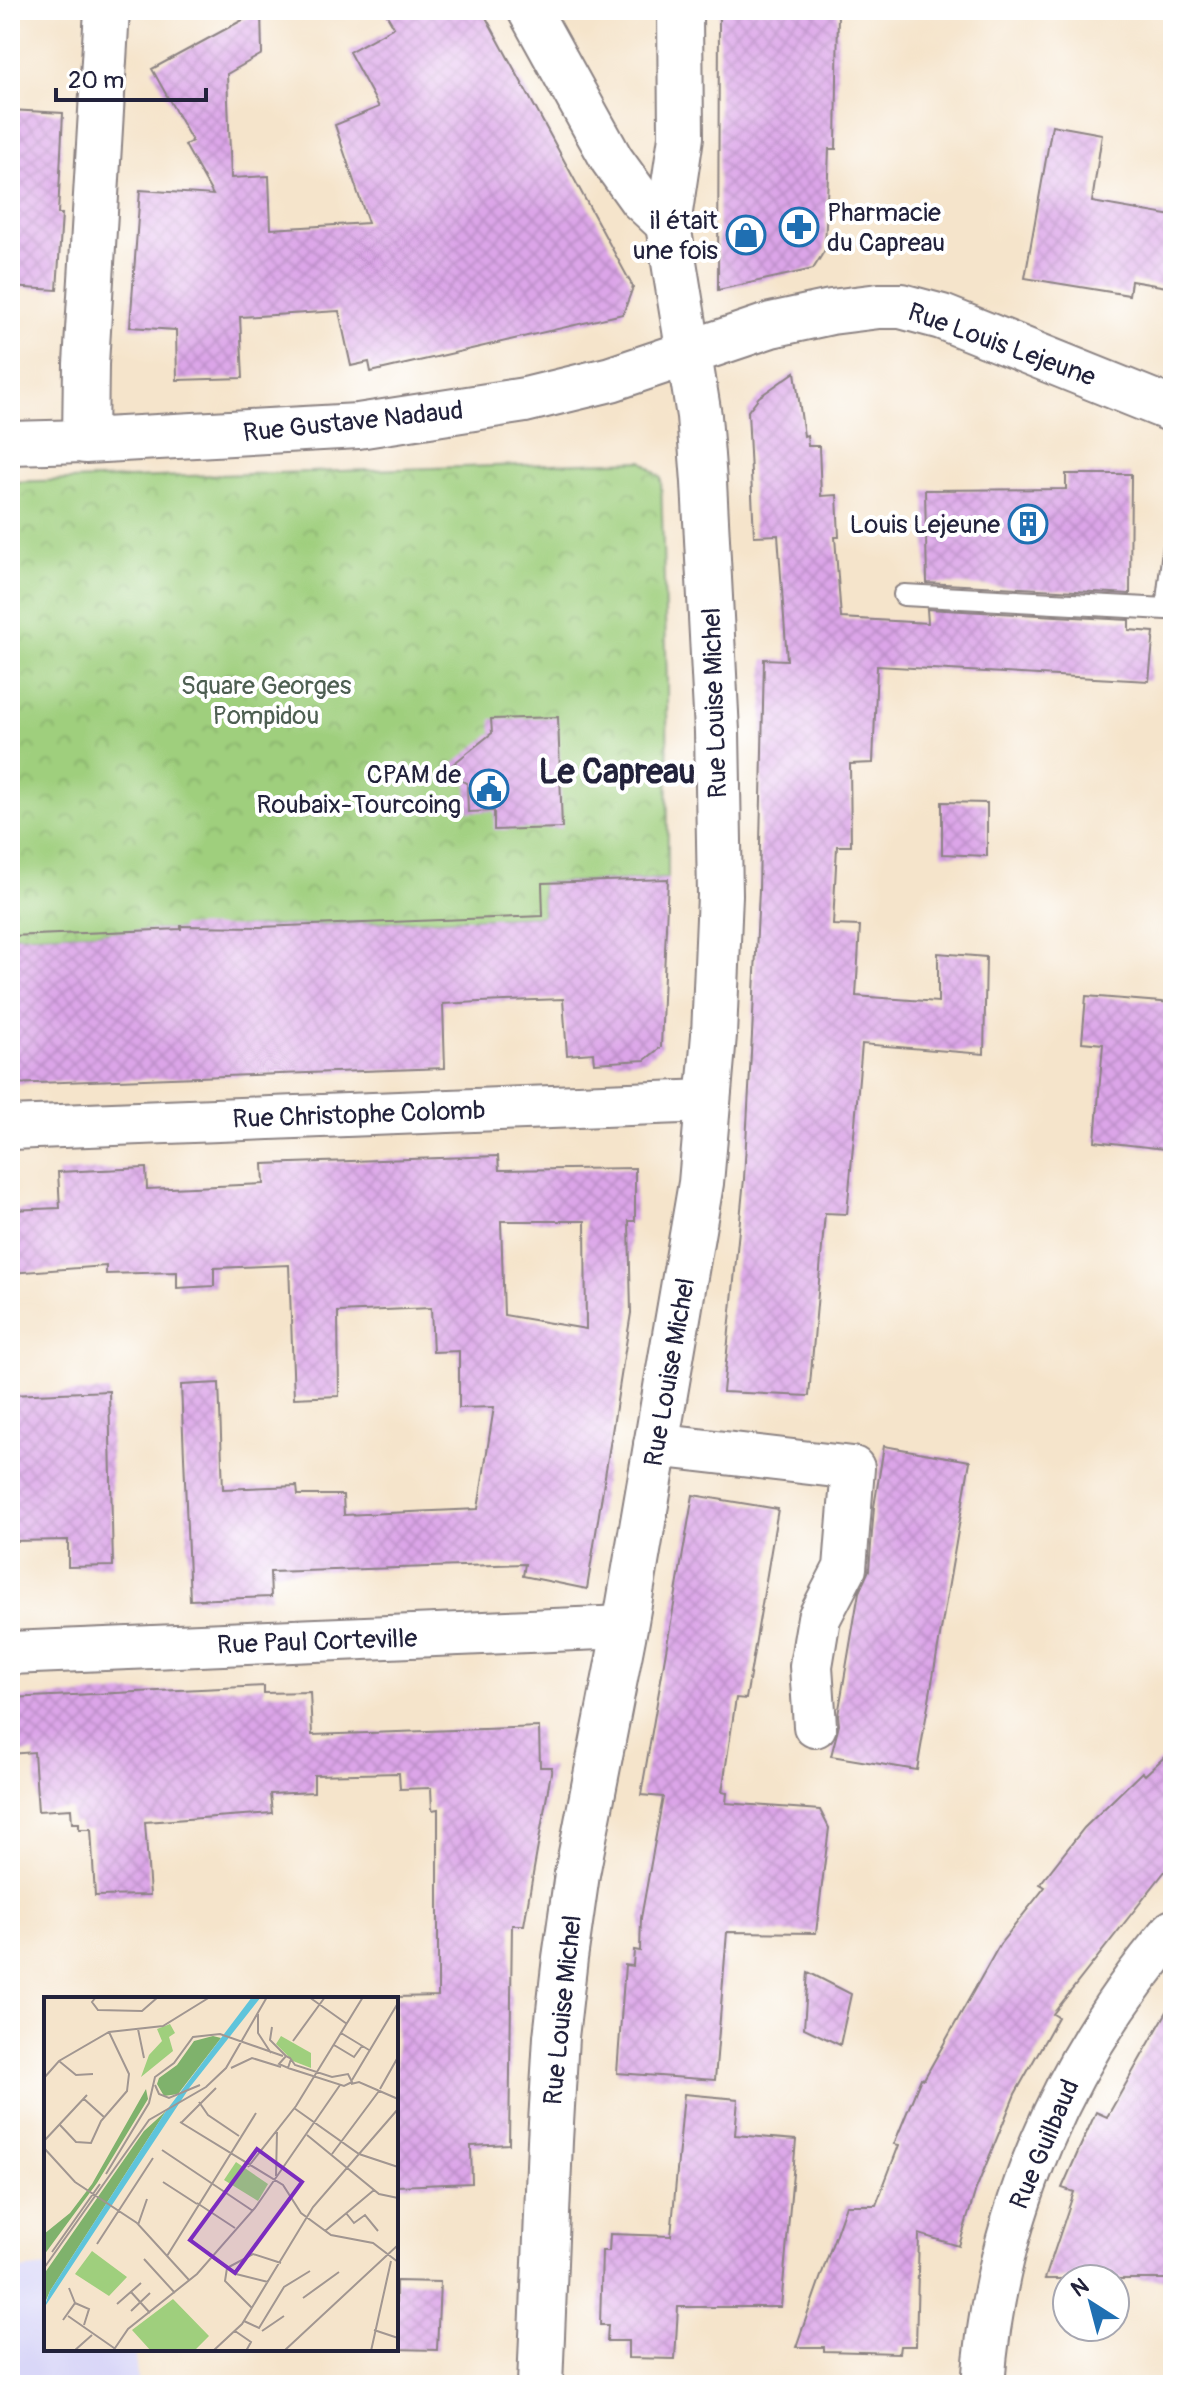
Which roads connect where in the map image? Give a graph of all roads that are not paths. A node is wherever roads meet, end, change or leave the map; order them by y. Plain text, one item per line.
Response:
1 (107, 10) edge
2 (529, 10) edge
3 (680, 10) edge
4 (668, 225) junction
5 (688, 353) junction
6 (1173, 410) edge
7 (85, 441) junction
8 (10, 443) edge
9 (1173, 550) edge
10 (904, 595) dead end
11 (708, 1101) junction
12 (10, 1128) edge
13 (655, 1445) junction
14 (625, 1627) junction
15 (10, 1653) edge
16 (815, 1726) dead end
17 (1173, 1931) edge
18 (540, 2385) edge
19 (983, 2385) edge

1 - 7 street
2 - 4 street
3 - 4 street, Rue Louise Michel
4 - 5 street, Rue Louise Michel
5 - 6 street, Rue Louis Lejeune
5 - 7 street, Rue Gustave Nadaud
5 - 11 street, Rue Louise Michel
7 - 8 street, Rue Gustave Nadaud
9 - 10 lane
11 - 12 street, Rue Christophe Colomb
11 - 13 street, Rue Louise Michel
13 - 14 street, Rue Louise Michel
13 - 16 street
14 - 15 street, Rue Paul Corteville
14 - 18 street, Rue Louise Michel
17 - 19 street, Rue Guilbaud

